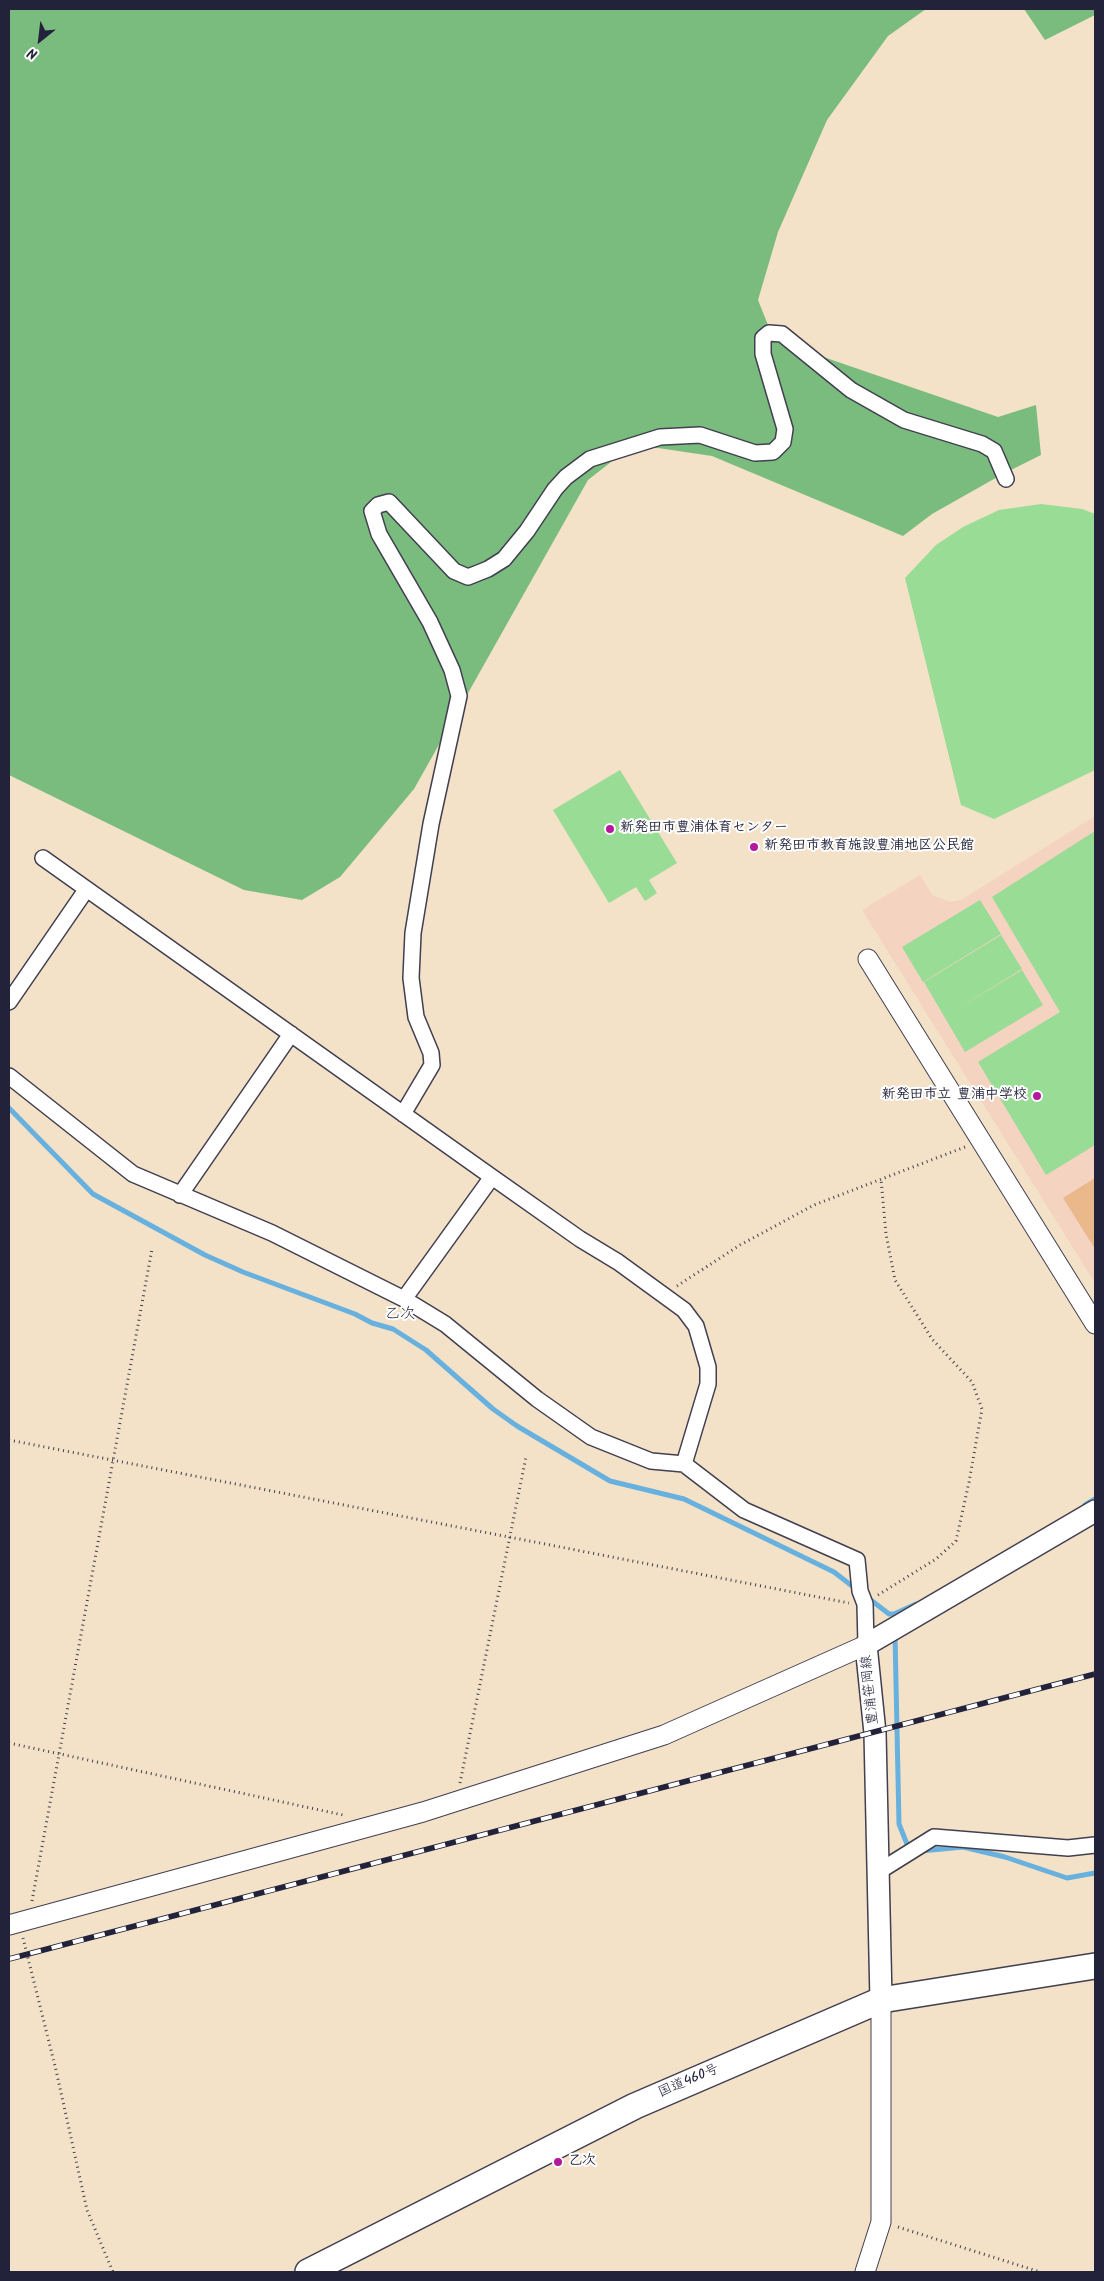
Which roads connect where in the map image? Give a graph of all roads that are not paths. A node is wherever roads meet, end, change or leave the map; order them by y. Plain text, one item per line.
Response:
1 (1006, 478) dead end
2 (43, 858) dead end
3 (86, 890) junction
4 (868, 959) dead end
5 (9, 1002) edge
6 (290, 1034) junction
7 (9, 1076) edge
8 (403, 1114) junction
9 (492, 1177) junction
10 (180, 1195) junction
11 (404, 1299) junction
12 (1095, 1324) edge
13 (684, 1464) junction
14 (1095, 1511) edge
15 (866, 1645) junction
16 (1095, 1845) edge
17 (878, 1872) junction
18 (19, 1922) edge
19 (1095, 1966) edge
20 (881, 2000) junction
21 (308, 2272) edge
22 (865, 2272) edge

1 - 8 street
2 - 3 street
3 - 5 street
3 - 6 street
4 - 12 street
6 - 8 street
6 - 10 street
7 - 10 street
8 - 9 street
9 - 11 street
9 - 13 street
10 - 11 street
11 - 13 street
13 - 15 street
14 - 15 main road, 豊浦笹岡線
15 - 17 main road, 豊浦笹岡線
15 - 18 street
16 - 17 street
17 - 20 main road, 豊浦笹岡線
19 - 20 highway, 国道460号
20 - 21 highway, 国道460号
20 - 22 street

